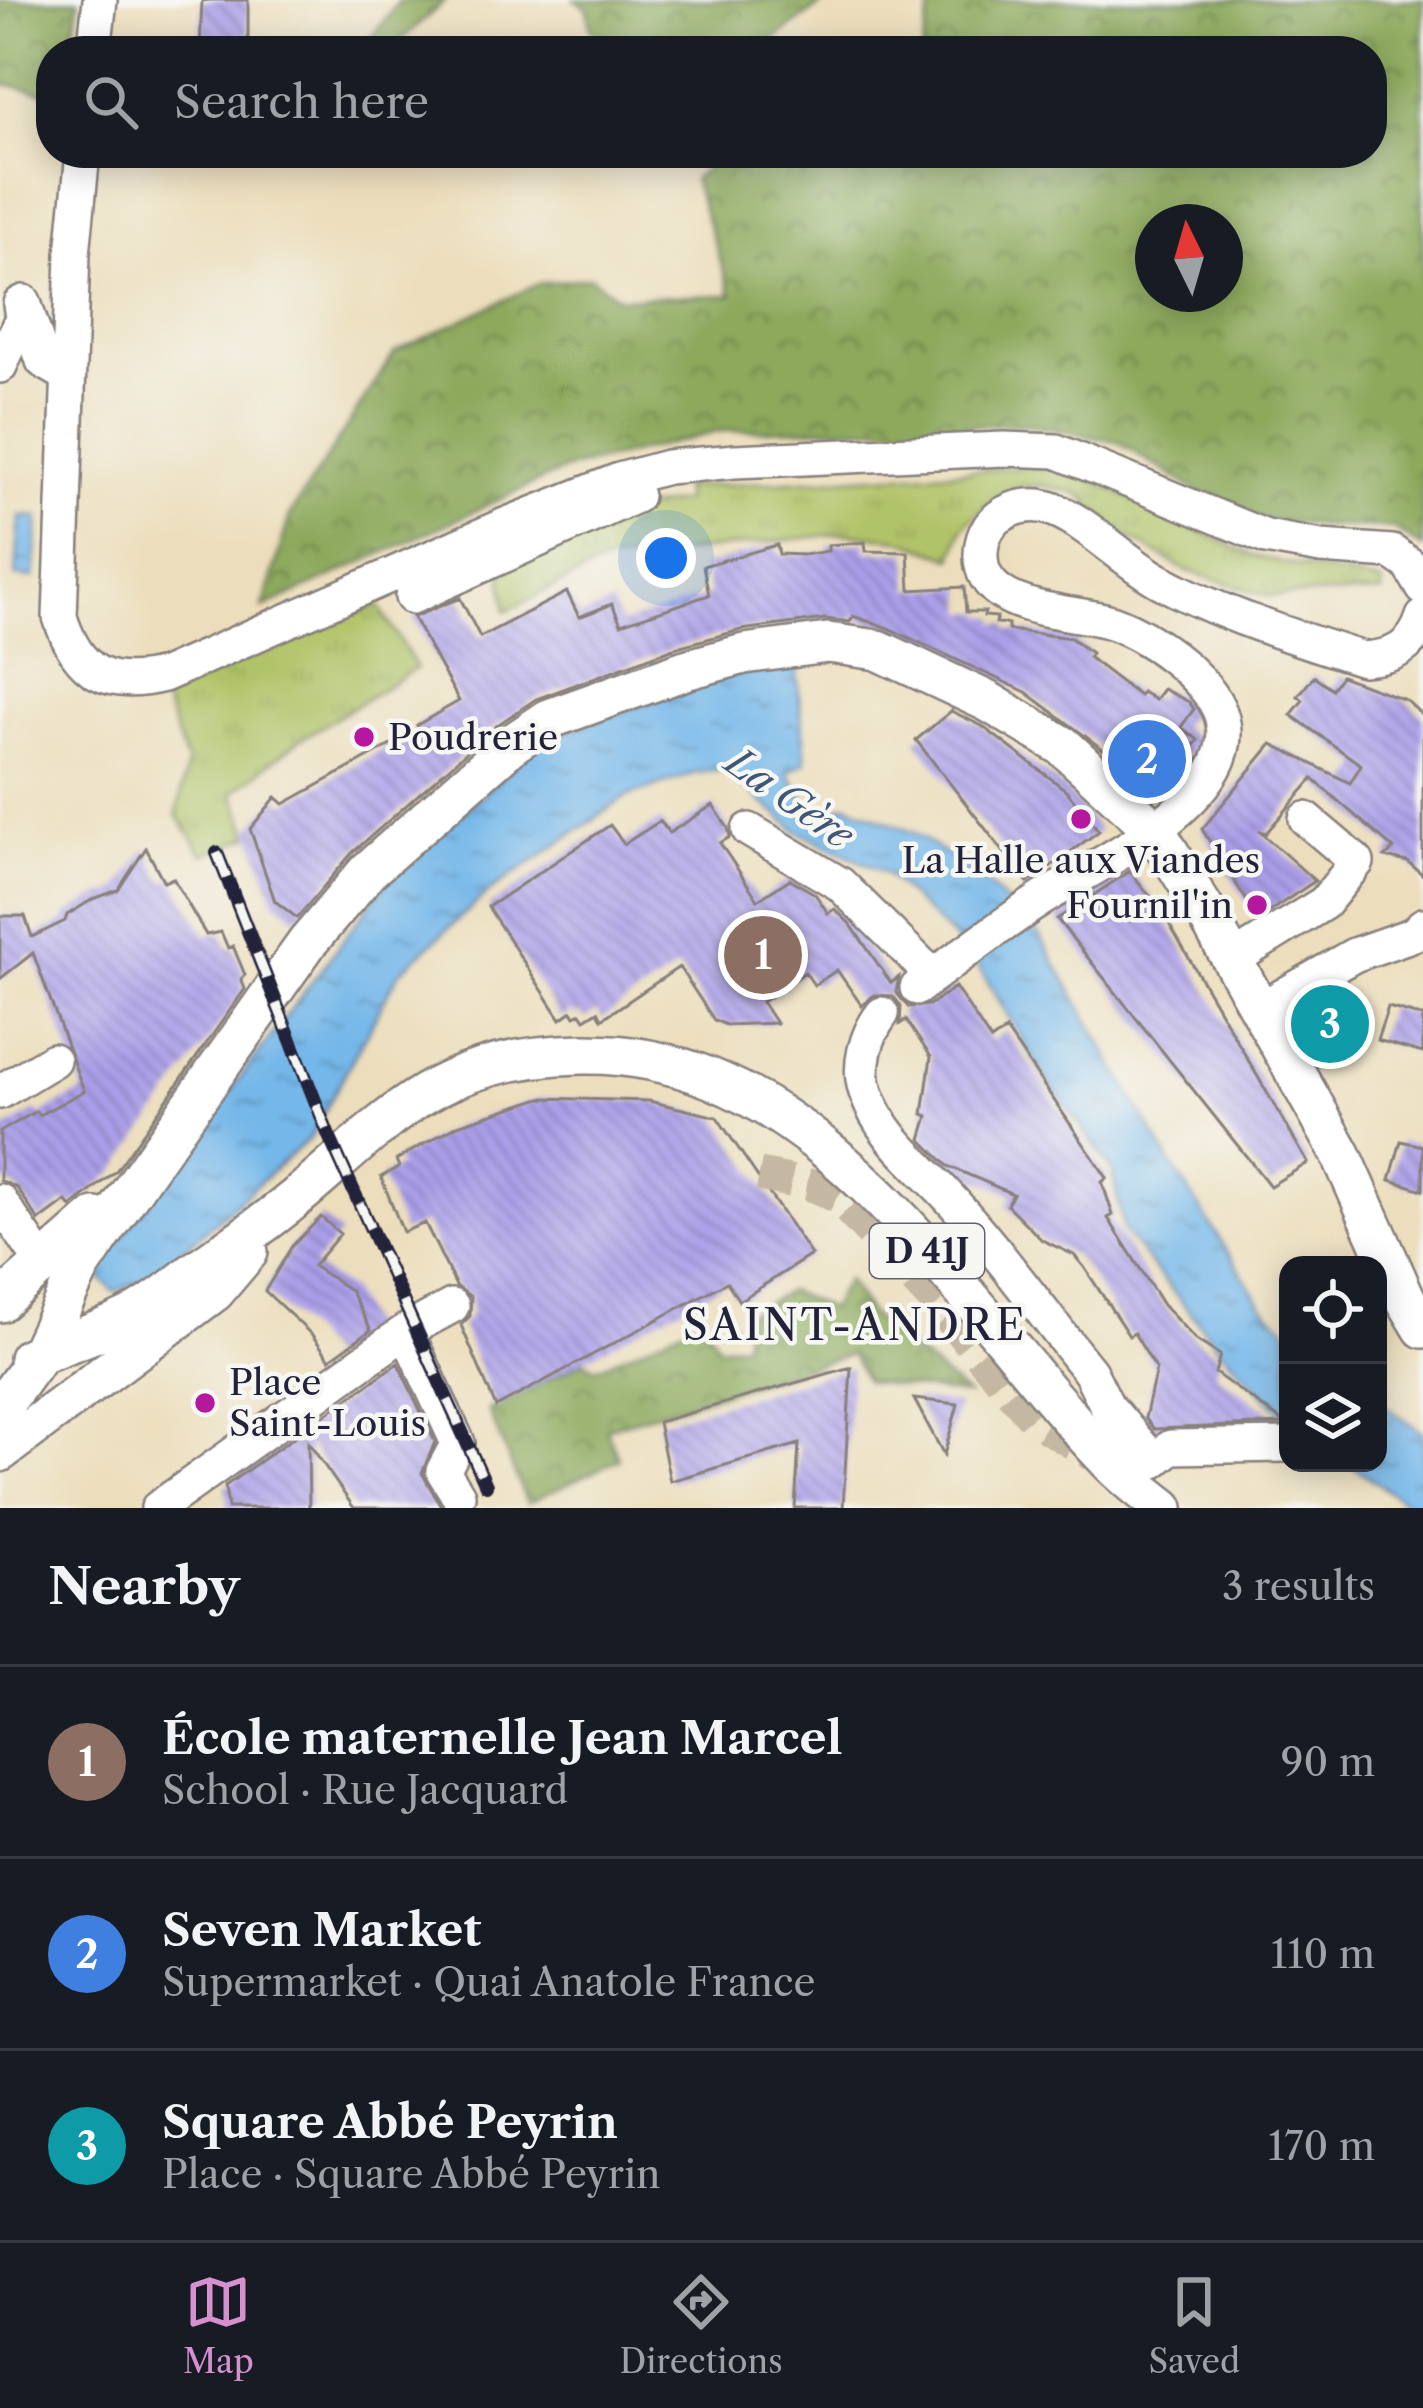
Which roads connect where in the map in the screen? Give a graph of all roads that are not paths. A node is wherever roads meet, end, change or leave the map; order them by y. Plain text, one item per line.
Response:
1 (100, 0) edge
2 (96, 36) edge
3 (82, 168) edge
4 (0, 366) edge
5 (67, 376) junction
6 (667, 466) junction
7 (1423, 589) edge
8 (412, 597) dead end
9 (1423, 617) edge
10 (1306, 819) dead end
11 (749, 830) dead end
12 (1155, 830) junction
13 (1420, 932) edge
14 (1232, 960) junction
15 (1260, 1010) junction
16 (882, 1014) dead end
17 (53, 1060) dead end
18 (0, 1092) edge
19 (143, 1174) junction
20 (0, 1201) edge
21 (290, 1203) junction
22 (44, 1264) junction
23 (0, 1302) edge
24 (452, 1306) dead end
25 (1423, 1328) edge
26 (406, 1331) junction
27 (0, 1347) edge
28 (138, 1347) junction
29 (40, 1353) junction
30 (0, 1370) edge
31 (9, 1432) edge
32 (1279, 1445) edge
33 (208, 1493) edge
34 (458, 1495) dead end
35 (158, 1508) edge
36 (1164, 1508) edge

1 - 2 street
3 - 5 street
4 - 5 street
5 - 6 street
6 - 7 street
6 - 8 street
9 - 12 street
10 - 14 street
11 - 12 street
12 - 14 main road
12 - 19 main road
13 - 15 street
14 - 15 main road
15 - 25 main road
16 - 32 street
17 - 18 street
19 - 22 main road
19 - 29 main road
20 - 22 street
21 - 28 main road, D 41J
21 - 29 main road, D 41J
21 - 36 main road, D 41J
22 - 23 main road
22 - 29 main road
24 - 26 street
26 - 33 street
26 - 34 street
27 - 29 main road
28 - 29 main road
28 - 31 main road, D 41J
29 - 30 main road
29 - 31 main road
33 - 35 street

